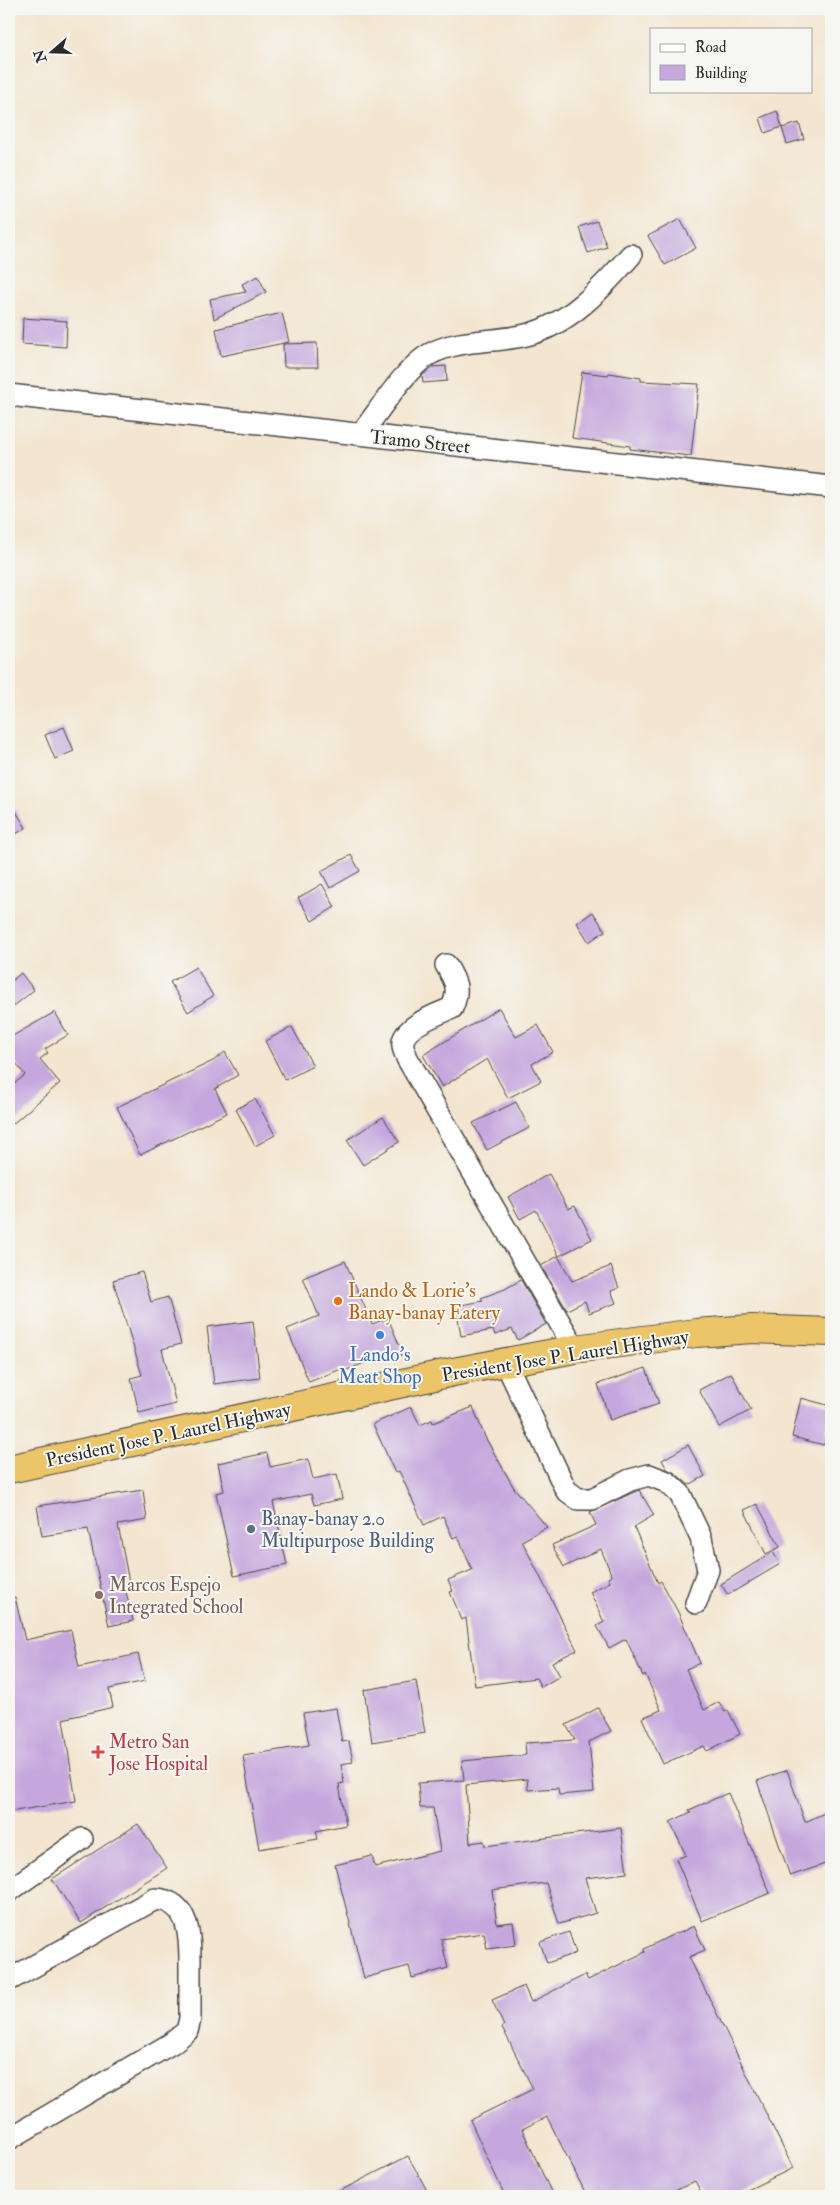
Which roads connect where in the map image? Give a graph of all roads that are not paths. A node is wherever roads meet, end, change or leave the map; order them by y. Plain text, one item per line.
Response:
1 (631, 256) dead end
2 (9, 395) edge
3 (361, 434) junction
4 (831, 486) edge
5 (446, 965) dead end
6 (831, 1332) edge
7 (576, 1349) junction
8 (505, 1361) junction
9 (9, 1469) edge
10 (696, 1603) dead end
11 (82, 1839) dead end
12 (9, 1891) edge
13 (9, 1980) edge
14 (9, 2139) edge

1 - 3 street
2 - 3 street, Tramo Street
3 - 4 street, Tramo Street
5 - 7 street
6 - 7 highway, President Jose P. Laurel Highway
7 - 8 highway, President Jose P. Laurel Highway
8 - 9 highway, President Jose P. Laurel Highway
8 - 10 street
11 - 12 street
13 - 14 street

